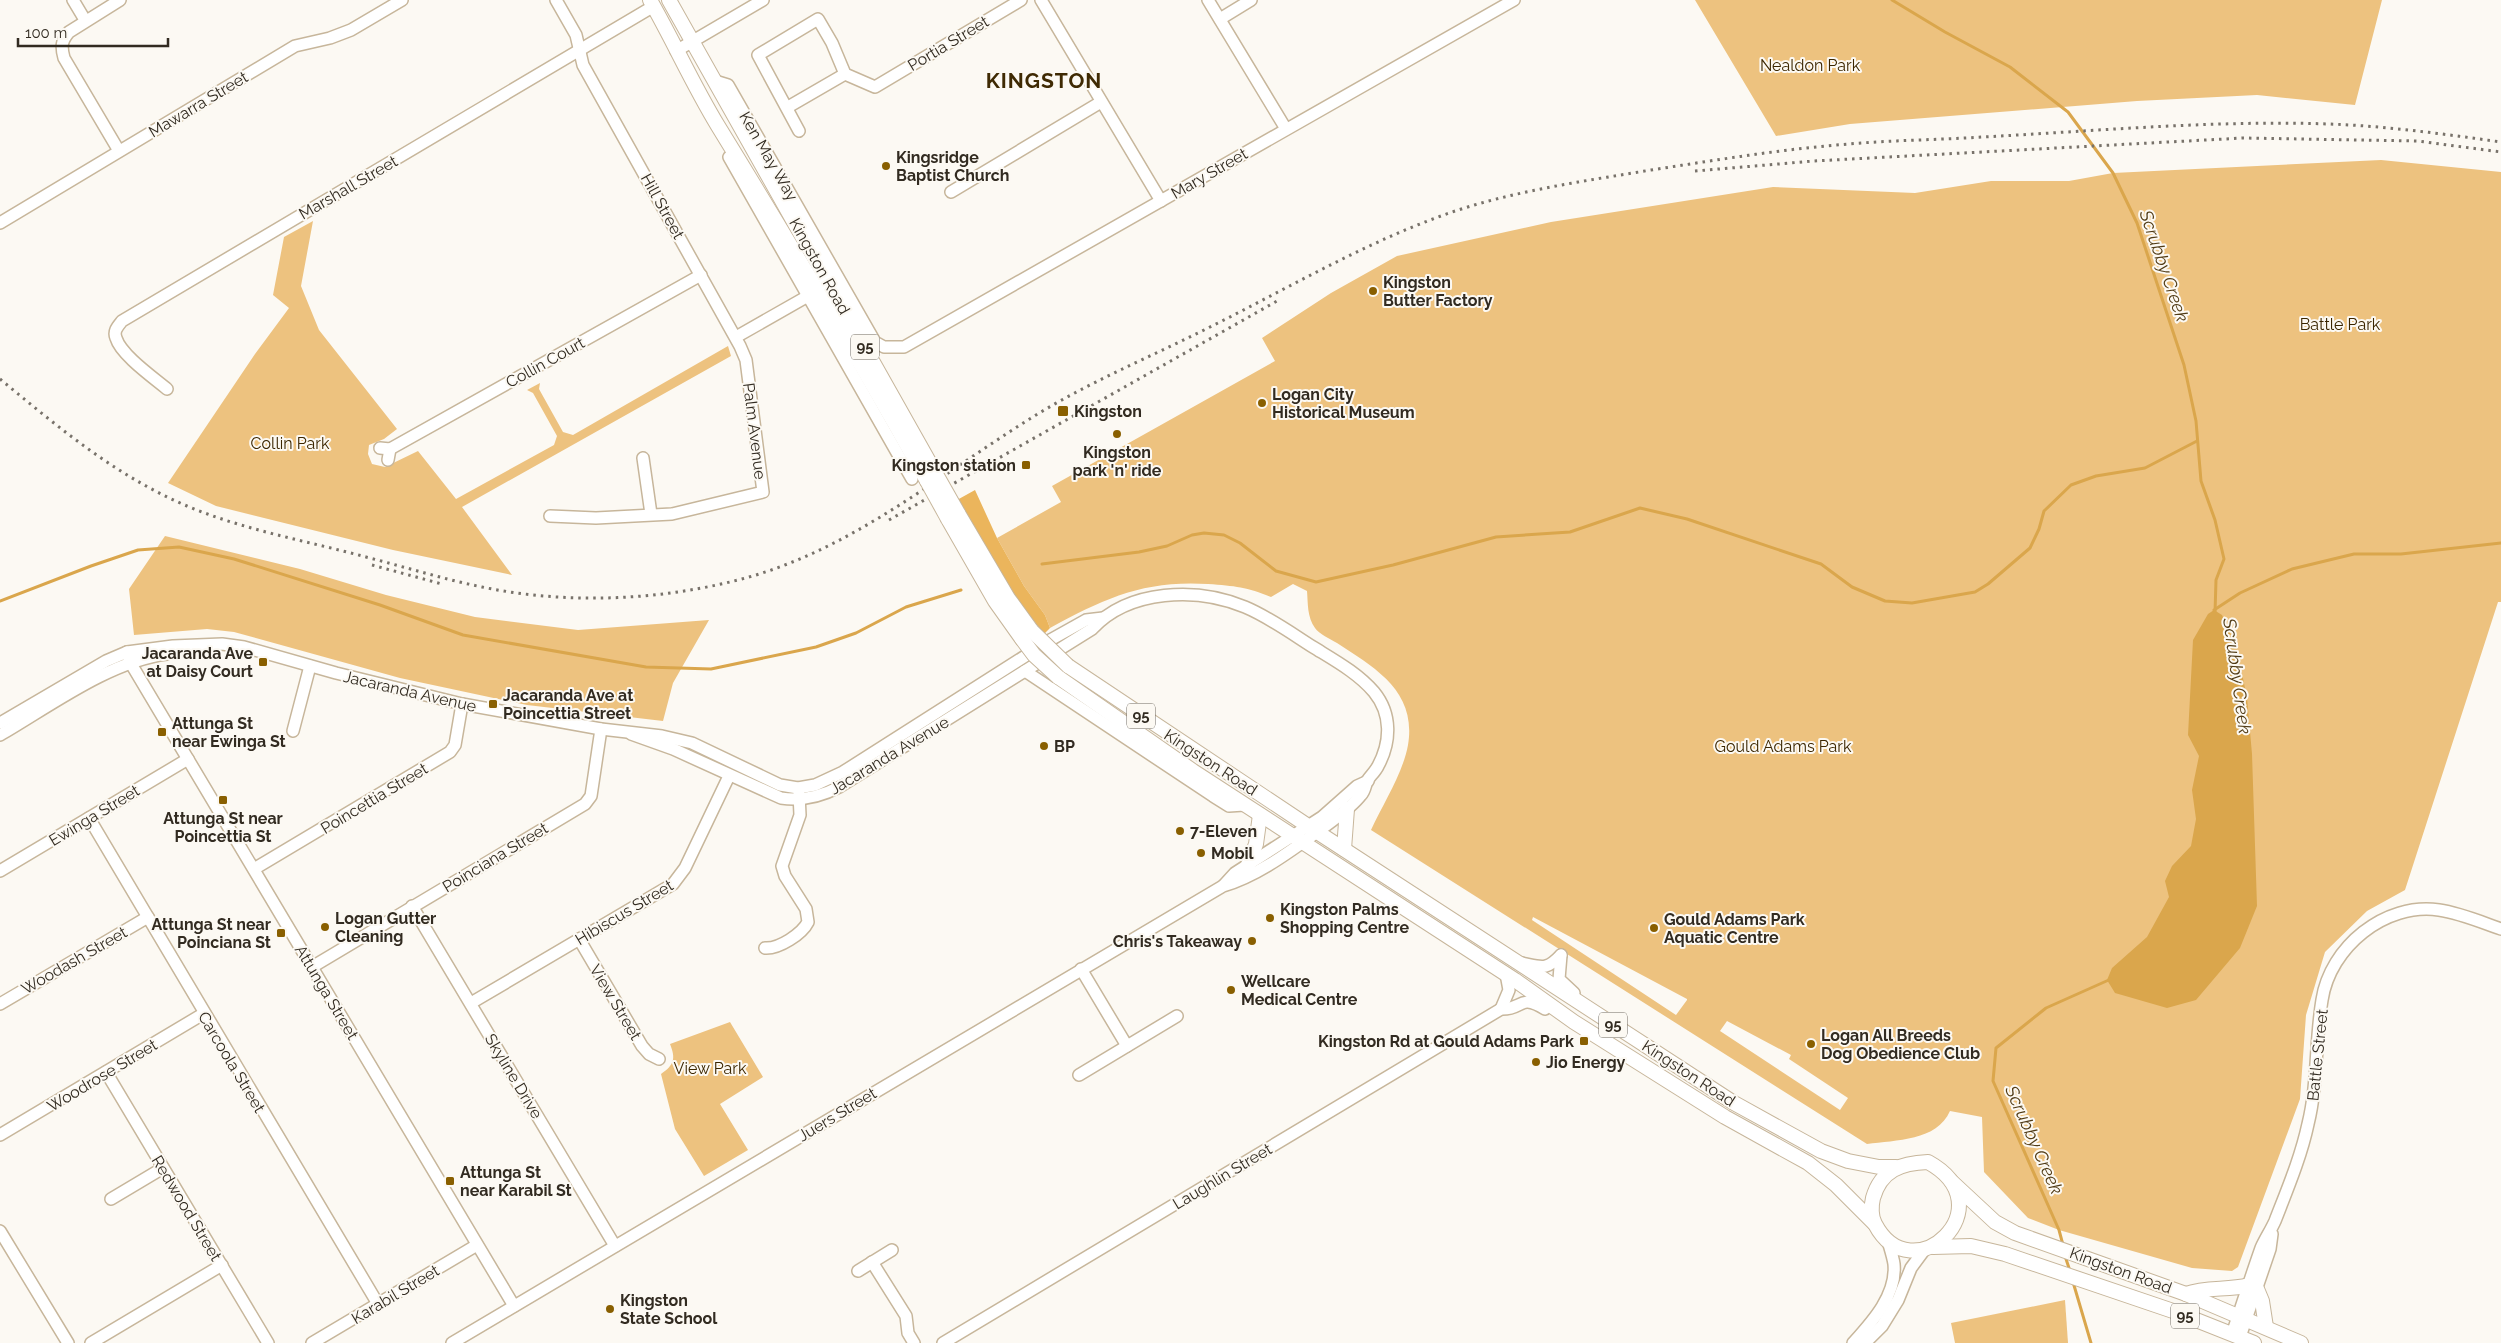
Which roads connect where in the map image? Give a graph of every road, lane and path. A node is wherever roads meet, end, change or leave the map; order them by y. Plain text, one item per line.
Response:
1 (74, 0) edge
2 (120, 0) edge
3 (402, 0) edge
4 (556, 0) edge
5 (669, 0) edge
6 (763, 0) edge
7 (1021, 0) edge
8 (1040, 0) edge
9 (1208, 0) edge
10 (1251, 0) edge
11 (1514, 0) edge
12 (655, 2) edge
13 (1220, 19) junction
14 (86, 20) junction
15 (693, 42) junction
16 (580, 50) junction
17 (676, 51) junction
18 (845, 74) junction
19 (715, 81) junction
20 (1101, 102) junction
21 (788, 107) junction
22 (719, 128) junction
23 (1286, 130) junction
24 (799, 131) dead end
25 (119, 151) junction
26 (951, 192) dead end
27 (1161, 201) junction
28 (0, 223) edge
29 (701, 275) junction
30 (808, 296) junction
31 (736, 337) junction
32 (904, 347) joint
33 (167, 388) dead end
34 (386, 453) dead end
35 (643, 458) dead end
36 (932, 478) junction
37 (912, 479) dead end
38 (651, 514) junction
39 (550, 516) dead end
40 (1102, 618) junction
41 (1027, 635) junction
42 (128, 657) junction
43 (310, 666) junction
44 (1025, 671) junction
45 (462, 704) junction
46 (0, 723) edge
47 (601, 729) junction
48 (292, 731) dead end
49 (631, 734) junction
50 (0, 735) edge
51 (704, 749) junction
52 (188, 759) junction
53 (698, 761) junction
54 (729, 776) junction
55 (1368, 781) junction
56 (799, 793) junction
57 (1244, 805) junction
58 (1347, 809) junction
59 (1260, 815) junction
60 (89, 818) junction
61 (1313, 829) junction
62 (1297, 839) junction
63 (1344, 849) junction
64 (1248, 865) junction
65 (254, 869) junction
66 (0, 871) edge
67 (1223, 886) junction
68 (412, 906) junction
69 (148, 917) junction
70 (2501, 929) edge
71 (579, 939) junction
72 (765, 948) dead end
73 (1517, 962) junction
74 (312, 967) junction
75 (1081, 969) junction
76 (1506, 974) junction
77 (471, 1003) junction
78 (0, 1004) edge
79 (1501, 1009) junction
80 (1594, 1012) junction
81 (203, 1014) junction
82 (1177, 1016) dead end
83 (1570, 1019) junction
84 (1127, 1046) junction
85 (659, 1059) dead end
86 (106, 1072) junction
87 (1079, 1075) dead end
88 (0, 1135) edge
89 (1896, 1167) junction
90 (163, 1168) junction
91 (1952, 1182) junction
92 (111, 1200) dead end
93 (1874, 1223) junction
94 (0, 1231) edge
95 (1888, 1241) junction
96 (477, 1245) junction
97 (615, 1246) junction
98 (1929, 1248) junction
99 (892, 1250) dead end
100 (872, 1262) junction
101 (222, 1265) junction
102 (858, 1271) dead end
103 (2253, 1287) junction
104 (2186, 1294) junction
105 (378, 1304) junction
106 (514, 1306) junction
107 (2243, 1317) junction
108 (2266, 1327) junction
109 (2236, 1336) junction
110 (68, 1343) edge
111 (91, 1343) edge
112 (268, 1343) edge
113 (312, 1343) edge
114 (452, 1343) edge
115 (914, 1343) edge
116 (943, 1343) edge
117 (1853, 1343) edge
118 (1865, 1343) edge
119 (2254, 1343) edge
120 (2301, 1343) edge

1 - 14 street
2 - 14 street
3 - 25 street, Mawarra Street
4 - 16 street, Hill Street
5 - 15 main road, Kingston Road / 95
6 - 15 street
7 - 18 street, Portia Street
8 - 20 street
9 - 13 street
10 - 13 street
11 - 23 street, Mary Street
12 - 16 street, Marshall Street
12 - 17 main road, Kingston Road / 95
13 - 23 street
14 - 25 street
15 - 17 street
15 - 19 main road, Kingston Road / 95
16 - 29 street, Hill Street
16 - 33 street, Marshall Street
17 - 22 main road, Kingston Road / 95
18 - 21 street
18 - 21 street
19 - 32 street, Ken May Way
19 - 36 main road, Kingston Road / 95
20 - 26 street
20 - 27 street
21 - 24 street
22 - 30 street, Kingston Road
22 - 36 main road, Kingston Road / 95
23 - 27 street, Mary Street
25 - 28 street, Mawarra Street
27 - 32 street, Mary Street
29 - 31 street, Hill Street
29 - 34 street, Collin Court
30 - 31 street
30 - 37 street, Kingston Road
31 - 38 street, Palm Avenue
35 - 38 street
36 - 41 main road, Kingston Road / 95, bridge
38 - 39 street, Palm Avenue
40 - 44 street, Jacaranda Avenue
40 - 55 street, Jacaranda Avenue
40 - 56 street, Jacaranda Avenue
41 - 57 main road, Kingston Road / 95, bridge
41 - 61 main road, Kingston Road / 95, bridge
42 - 43 street, Jacaranda Avenue
42 - 46 street, Jacaranda Avenue
42 - 50 street, Jacaranda Avenue
42 - 52 street, Attunga Street
43 - 45 street, Jacaranda Avenue
43 - 48 street
44 - 56 street, Jacaranda Avenue
44 - 57 street, Kingston Road
45 - 47 street, Jacaranda Avenue
45 - 65 street, Poincettia Street
47 - 49 street, Jacaranda Avenue
47 - 68 street, Poinciana Street
49 - 51 street, Jacaranda Avenue
49 - 53 street, Jacaranda Avenue
51 - 53 street
51 - 56 street, Jacaranda Avenue
52 - 60 street, Ewinga Street
52 - 65 street, Attunga Street
53 - 54 street, Jacaranda Avenue
54 - 56 street, Jacaranda Avenue
54 - 71 street, Hibiscus Street
55 - 58 street, Jacaranda Avenue
55 - 61 street, Jacaranda Avenue
56 - 72 street
57 - 59 main road, Kingston Road / 95
58 - 61 street, Jacaranda Avenue
58 - 63 main road
59 - 62 main road, Kingston Road / 95
59 - 64 main road
60 - 66 street, Ewinga Street
60 - 69 street, Carcoola Street
61 - 62 street, Jacaranda Avenue
61 - 63 main road, Kingston Road / 95
62 - 64 street, Juers Street
62 - 67 street, Juers Street
62 - 76 main road, Kingston Road / 95
63 - 73 main road, Kingston Road / 95
64 - 67 street, Juers Street
65 - 74 street, Attunga Street
67 - 75 street, Juers Street
68 - 74 street, Poinciana Street
68 - 77 street, Skyline Drive
69 - 78 street, Woodash Street
69 - 81 street, Carcoola Street
70 - 103 street, Battle Street
71 - 77 street, Hibiscus Street
71 - 85 street, View Street
73 - 80 main road, Kingston Road / 95
73 - 80 street
74 - 96 street, Attunga Street
75 - 84 street
75 - 97 street, Juers Street
76 - 79 street
76 - 83 main road, Kingston Road / 95
77 - 97 street, Skyline Drive
79 - 83 street, Laughlin Street
79 - 116 street, Laughlin Street
80 - 89 main road, Kingston Road / 95
81 - 86 street, Woodrose Street
81 - 105 street, Carcoola Street
82 - 84 street
83 - 93 main road, Kingston Road / 95
84 - 87 street
86 - 88 street, Woodrose Street
86 - 90 street, Redwood Street
89 - 91 main road, 95
89 - 93 main road
90 - 92 street
90 - 101 street, Redwood Street
91 - 98 main road
91 - 104 main road, Kingston Road / 95
93 - 95 main road, 95
94 - 110 street
95 - 98 main road, 95
95 - 117 street
96 - 105 street, Karabil Street
96 - 106 street, Attunga Street
97 - 106 street, Juers Street
98 - 109 main road, Kingston Road / 95
98 - 118 street
99 - 100 street
100 - 102 street
100 - 115 street
101 - 111 street
101 - 112 street, Redwood Street
103 - 104 main road
103 - 107 street, Battle Street
103 - 108 main road
104 - 107 main road, Kingston Road / 95
105 - 113 street, Karabil Street
106 - 114 street, Juers Street
107 - 108 main road, Kingston Road / 95
107 - 109 street, Battle Street
108 - 120 main road, Kingston Road / 95
109 - 119 main road, Kingston Road / 95

